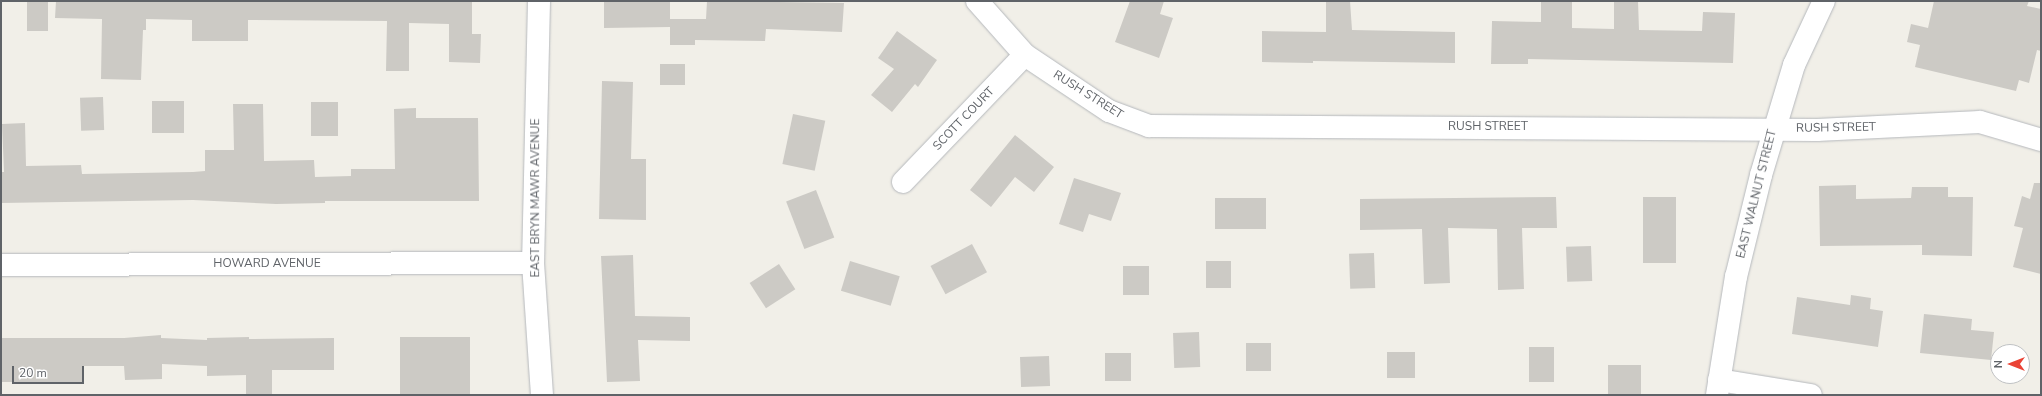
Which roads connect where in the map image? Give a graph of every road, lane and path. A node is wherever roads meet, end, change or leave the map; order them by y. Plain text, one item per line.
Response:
1 (539, 1) edge
2 (977, 1) edge
3 (1824, 1) edge
4 (1026, 55) junction
5 (1774, 129) junction
6 (2041, 140) edge
7 (903, 182) dead end
8 (533, 263) junction
9 (1, 265) edge
10 (1718, 387) edge
11 (542, 395) edge
12 (1811, 395) edge

1 - 8 street, EAST BRYN MAWR AVENUE
2 - 4 street, RUSH STREET
3 - 5 street, EAST WALNUT STREET
4 - 5 street, RUSH STREET
4 - 7 street, SCOTT COURT
5 - 6 street, RUSH STREET
5 - 10 street, EAST WALNUT STREET
8 - 9 street, HOWARD AVENUE
8 - 11 street, EAST BRYN MAWR AVENUE
10 - 12 street

